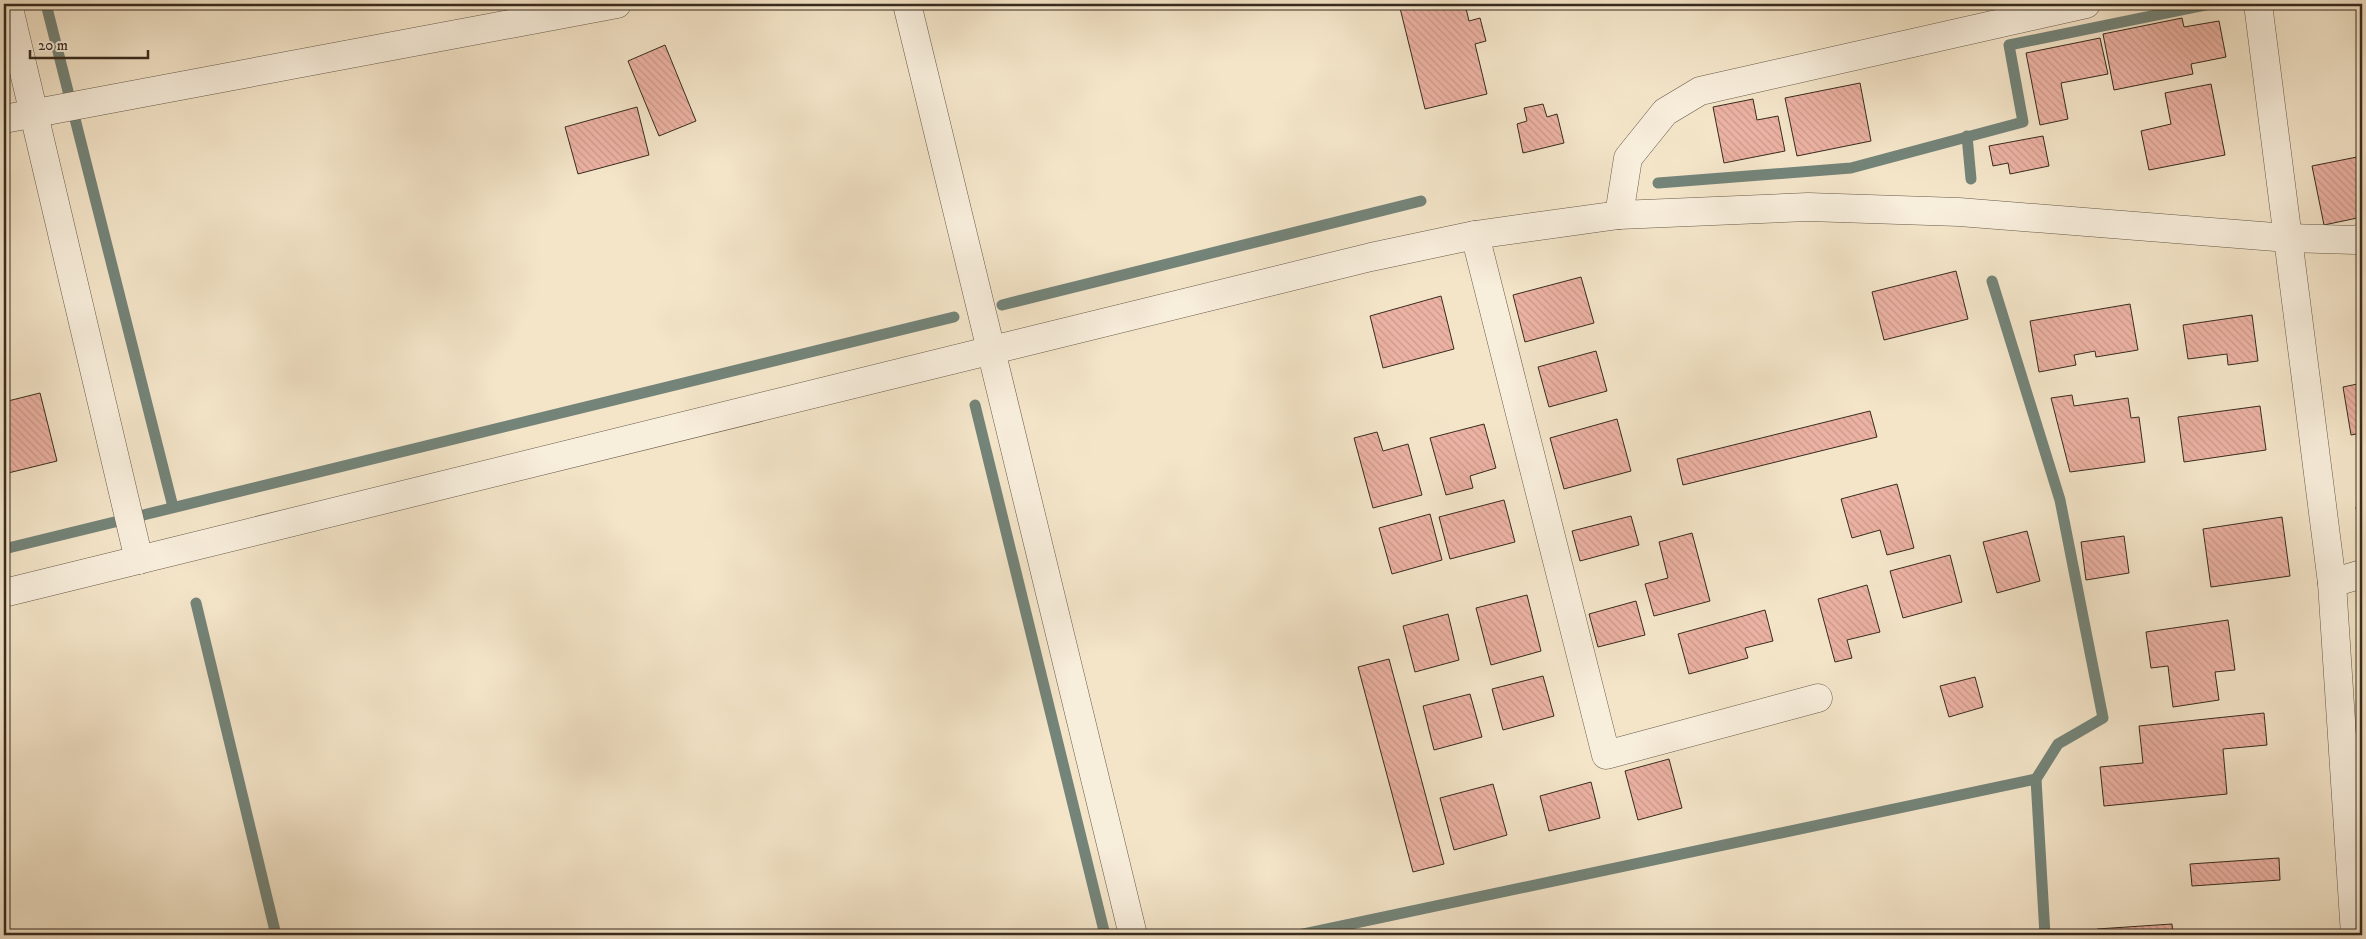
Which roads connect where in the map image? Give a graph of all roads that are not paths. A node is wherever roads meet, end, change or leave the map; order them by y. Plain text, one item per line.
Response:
1 (8, 4) edge
2 (617, 4) edge
3 (907, 4) edge
4 (2086, 4) edge
5 (2258, 4) edge
6 (2024, 11) edge
7 (33, 113) junction
8 (4, 119) edge
9 (1619, 215) junction
10 (1475, 235) junction
11 (2288, 238) junction
12 (2362, 238) edge
13 (992, 351) junction
14 (136, 548) junction
15 (2362, 574) edge
16 (2332, 583) junction
17 (4, 593) edge
18 (1818, 698) dead end
19 (1133, 935) edge
20 (2354, 935) edge

1 - 7 street
2 - 7 street
3 - 13 street
4 - 6 street
5 - 11 street
6 - 9 street
7 - 8 street
7 - 14 street
9 - 10 street
9 - 11 street
10 - 13 street
10 - 18 street
11 - 12 street
11 - 16 street
13 - 14 street
13 - 19 street
14 - 17 street
15 - 16 street
16 - 20 street

